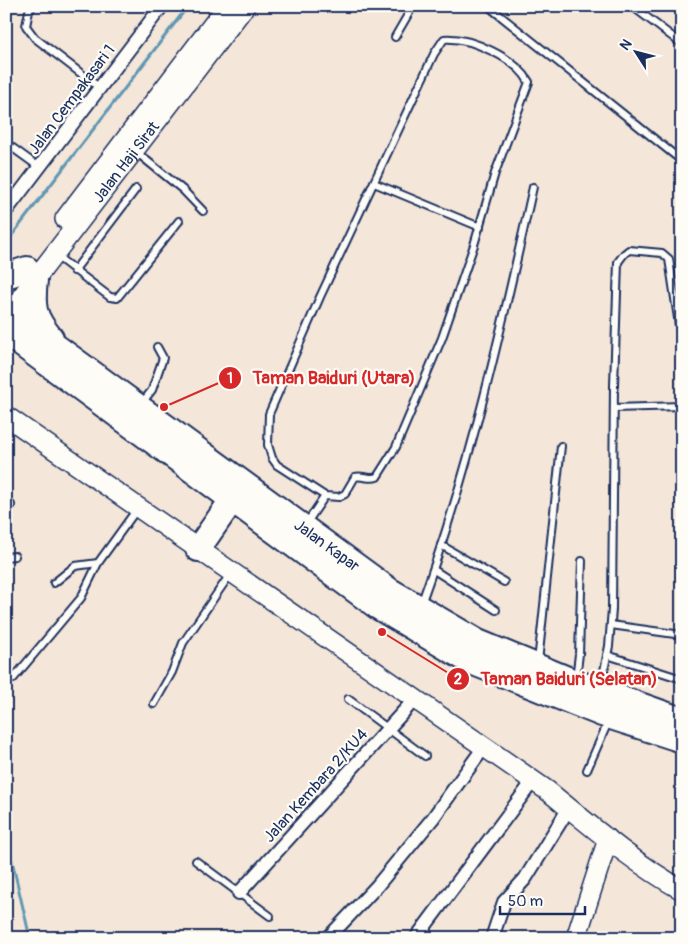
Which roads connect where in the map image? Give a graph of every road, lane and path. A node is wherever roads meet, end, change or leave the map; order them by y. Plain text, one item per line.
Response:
1 (33, 6) edge
2 (162, 6) edge
3 (228, 6) edge
4 (245, 6) edge
5 (413, 6) edge
6 (488, 6) edge
7 (632, 6) edge
8 (395, 37) dead end
9 (682, 44) edge
10 (100, 88) junction
11 (6, 142) edge
12 (134, 151) junction
13 (682, 161) edge
14 (39, 167) junction
15 (374, 183) junction
16 (533, 186) dead end
17 (136, 189) dead end
18 (6, 211) edge
19 (203, 211) dead end
20 (179, 221) dead end
21 (480, 227) junction
22 (54, 255) junction
23 (74, 271) junction
24 (23, 275) edge
25 (7, 314) edge
26 (682, 345) edge
27 (157, 347) dead end
28 (61, 350) junction
29 (682, 406) edge
30 (614, 408) junction
31 (134, 414) junction
32 (6, 416) edge
33 (561, 446) dead end
34 (325, 496) junction
35 (138, 507) junction
36 (227, 507) junction
37 (304, 528) junction
38 (203, 542) junction
39 (441, 545) junction
40 (15, 556) dead end
41 (6, 557) edge
42 (582, 561) dead end
43 (98, 563) junction
44 (434, 570) junction
45 (232, 572) junction
46 (504, 582) dead end
47 (54, 583) dead end
48 (420, 608) junction
49 (496, 610) dead end
50 (611, 625) junction
51 (682, 635) edge
52 (607, 655) junction
53 (538, 666) junction
54 (682, 679) edge
55 (6, 680) edge
56 (576, 682) junction
57 (600, 691) junction
58 (348, 699) dead end
59 (415, 699) junction
60 (154, 704) dead end
61 (611, 717) junction
62 (682, 720) edge
63 (388, 729) junction
64 (682, 740) edge
65 (484, 747) junction
66 (425, 756) dead end
67 (587, 770) dead end
68 (533, 781) junction
69 (569, 808) junction
70 (608, 839) junction
71 (196, 861) dead end
72 (682, 890) edge
73 (239, 893) junction
74 (270, 916) dead end
75 (328, 938) edge
76 (416, 938) edge
77 (492, 938) edge
78 (576, 938) edge

1 - 10 lane
2 - 10 street, Jalan Cempakasari 1
3 - 24 street, Jalan Haji Sirat
4 - 12 street, Jalan Haji Sirat
5 - 8 lane
6 - 13 lane
7 - 9 lane
10 - 14 street, Jalan Cempakasari 1
11 - 14 lane
12 - 19 lane
12 - 22 street, Jalan Haji Sirat
14 - 18 street, Jalan Cempakasari 1
15 - 21 lane
15 - 21 lane
15 - 34 lane
16 - 39 lane
17 - 23 lane
20 - 23 lane
21 - 34 lane
22 - 23 lane
22 - 24 street, Jalan Haji Sirat
24 - 25 street, Jalan Haji Sirat
24 - 28 highway
25 - 28 highway, Jalan Kapar
25 - 31 highway, Jalan Kapar
26 - 30 lane
27 - 31 lane
28 - 31 highway, Jalan Kapar
29 - 30 lane
30 - 50 lane
31 - 36 highway, Jalan Kapar
31 - 37 highway, Jalan Kapar
32 - 35 street
33 - 53 lane
34 - 37 lane
35 - 38 street
35 - 43 lane
36 - 38 highway
36 - 61 highway, Jalan Kapar
37 - 48 highway, Jalan Kapar
38 - 45 street
39 - 44 lane
39 - 46 lane
40 - 41 lane
42 - 56 lane
43 - 47 lane
43 - 55 lane
44 - 48 lane
44 - 49 lane
45 - 59 street
45 - 60 lane
48 - 53 highway, Jalan Kapar
50 - 51 lane
50 - 52 lane
52 - 54 lane
52 - 57 lane
53 - 56 highway, Jalan Kapar
56 - 57 highway, Jalan Kapar
57 - 62 highway, Jalan Kapar
58 - 63 lane
59 - 63 street, Jalan Kembara 2/KU4
59 - 65 street
61 - 64 highway, Jalan Kapar
61 - 67 lane
63 - 66 lane
63 - 73 street, Jalan Kembara 2/KU4
65 - 68 street
65 - 75 street
68 - 69 street
68 - 76 street
69 - 70 street
69 - 77 street
70 - 72 street
70 - 78 street
71 - 73 lane
73 - 74 lane

